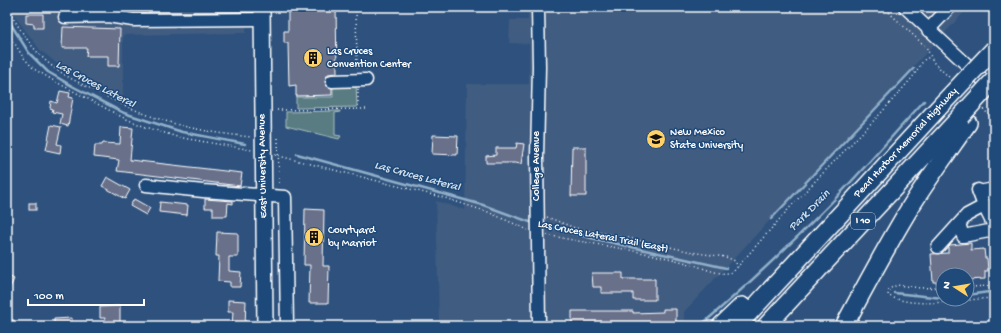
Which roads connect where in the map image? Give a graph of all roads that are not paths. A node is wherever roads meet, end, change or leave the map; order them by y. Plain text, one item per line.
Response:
1 (538, 7) edge
2 (905, 7) edge
3 (950, 7) edge
4 (108, 11) edge
5 (262, 13) edge
6 (65, 17) dead end
7 (928, 30) junction
8 (994, 49) edge
9 (362, 80) road end
10 (994, 80) edge
11 (332, 81) dead end
12 (994, 90) edge
13 (964, 119) junction
14 (146, 185) dead end
15 (994, 189) edge
16 (264, 196) junction
17 (854, 200) junction
18 (989, 205) edge
19 (959, 224) junction
20 (994, 226) edge
21 (994, 230) edge
22 (938, 247) dead end
23 (874, 269) junction
24 (265, 326) edge
25 (287, 326) edge
26 (539, 326) edge
27 (721, 326) edge
28 (737, 326) edge
29 (766, 326) edge
30 (839, 326) edge
31 (844, 326) edge

1 - 26 street, College Avenue
2 - 7 street
3 - 7 street
4 - 5 street
4 - 6 street
5 - 16 main road, East University Avenue
7 - 12 street
8 - 17 highway, Pearl Harbor Memorial Highway / I 10, bridge
9 - 11 street
10 - 13 highway, Pearl Harbor Memorial Highway / I 10, bridge
12 - 13 highway
13 - 23 highway
13 - 29 highway, Pearl Harbor Memorial Highway / I 10
14 - 16 street
15 - 18 street
16 - 24 main road, East University Avenue
16 - 25 street
17 - 27 highway
17 - 28 highway, Pearl Harbor Memorial Highway / I 10
18 - 19 street
18 - 20 street
19 - 21 street
19 - 22 street
23 - 30 highway
23 - 31 highway

